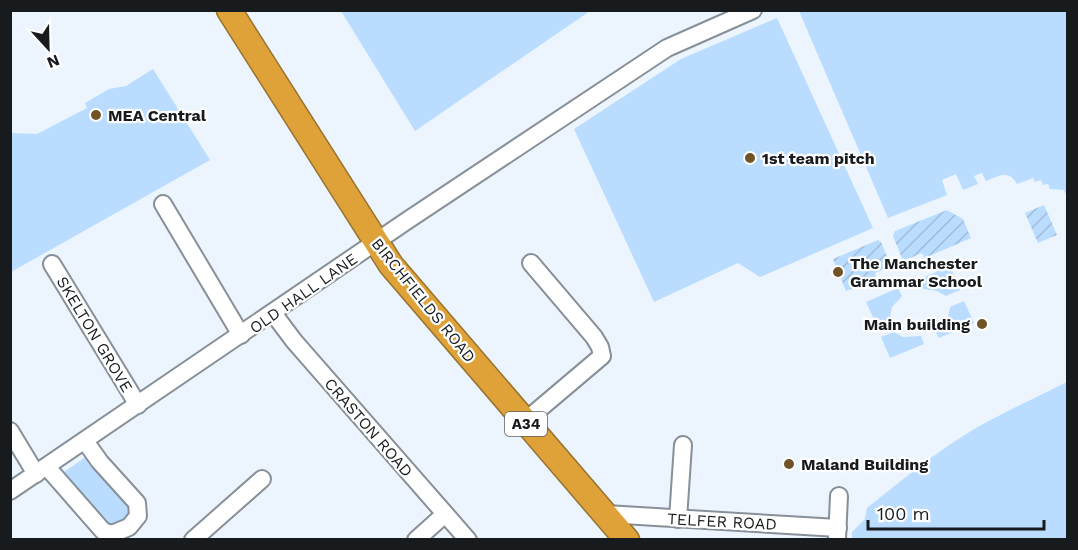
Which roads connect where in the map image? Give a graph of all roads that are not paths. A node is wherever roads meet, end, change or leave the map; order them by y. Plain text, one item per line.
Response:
1 (229, 10) edge
2 (753, 10) edge
3 (163, 204) dead end
4 (376, 243) junction
5 (531, 263) dead end
6 (52, 264) dead end
7 (273, 313) junction
8 (241, 335) junction
9 (138, 405) junction
10 (524, 422) junction
11 (10, 431) edge
12 (85, 441) junction
13 (683, 445) dead end
14 (42, 471) junction
15 (262, 479) dead end
16 (10, 491) edge
17 (839, 496) dead end
18 (445, 514) junction
19 (606, 514) junction
20 (678, 519) junction
21 (134, 534) edge
22 (838, 534) edge
23 (193, 540) edge
24 (416, 540) edge
25 (468, 540) edge
26 (627, 540) edge

1 - 4 highway, BIRCHFIELDS ROAD / A34
2 - 4 street, OLD HALL LANE
3 - 8 street
4 - 7 street, OLD HALL LANE
4 - 10 highway, BIRCHFIELDS ROAD / A34
5 - 10 street
6 - 9 street, SKELTON GROVE
7 - 8 street, OLD HALL LANE
7 - 18 street, CRASTON ROAD
8 - 9 street, OLD HALL LANE
9 - 12 street, OLD HALL LANE
10 - 19 highway, BIRCHFIELDS ROAD / A34
11 - 14 street
12 - 14 street, OLD HALL LANE
12 - 21 street
13 - 20 street
14 - 16 street, OLD HALL LANE
14 - 21 street
15 - 23 street
17 - 22 street
18 - 24 street
18 - 25 street, CRASTON ROAD
19 - 20 street, TELFER ROAD
19 - 26 highway, BIRCHFIELDS ROAD / A34
20 - 22 street, TELFER ROAD

